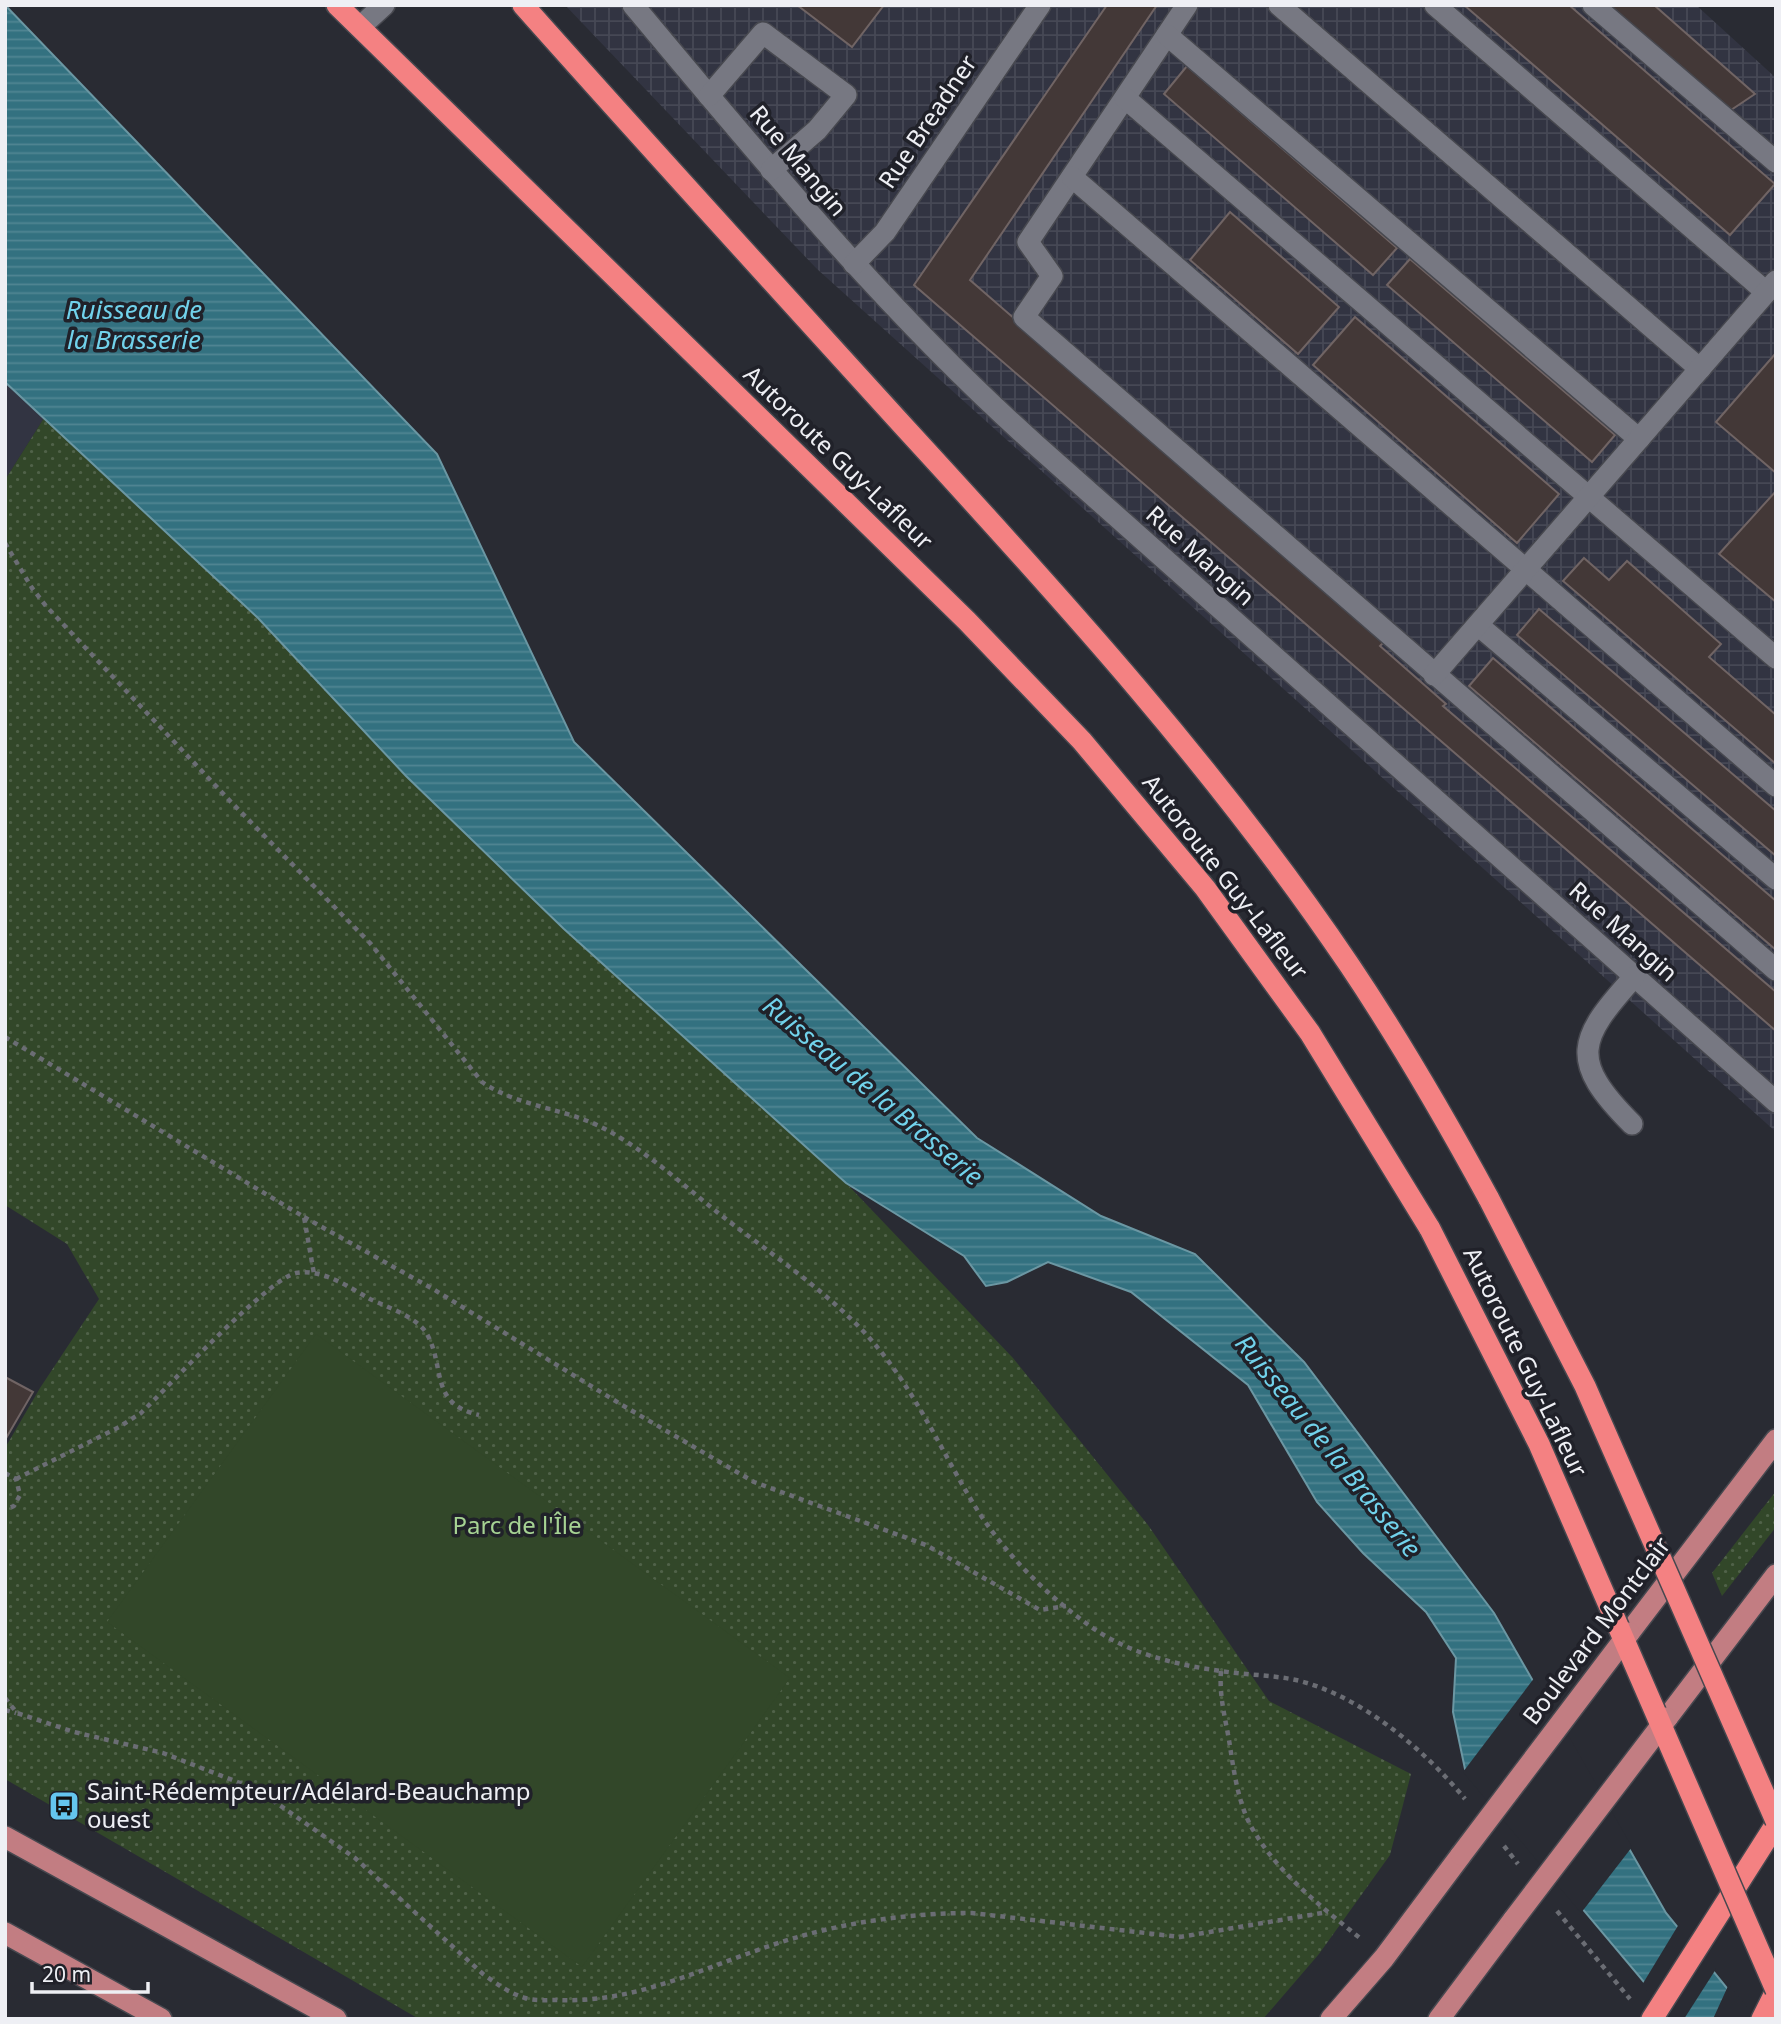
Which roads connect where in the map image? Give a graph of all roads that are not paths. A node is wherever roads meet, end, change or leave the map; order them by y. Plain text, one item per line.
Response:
1 (337, 5) edge
2 (384, 5) edge
3 (523, 5) edge
4 (633, 5) edge
5 (1040, 5) edge
6 (1187, 5) edge
7 (1279, 5) edge
8 (1435, 5) edge
9 (1593, 5) edge
10 (360, 27) junction
11 (1167, 35) junction
12 (709, 96) junction
13 (1125, 98) junction
14 (1776, 162) edge
15 (771, 170) junction
16 (1072, 177) junction
17 (854, 264) junction
18 (1771, 287) edge
19 (1700, 369) junction
20 (1639, 439) junction
21 (1590, 497) junction
22 (1526, 570) junction
23 (1478, 625) junction
24 (1776, 658) edge
25 (1434, 675) junction
26 (1776, 786) edge
27 (1776, 879) edge
28 (1776, 970) edge
29 (1634, 977) junction
30 (1776, 1102) edge
31 (1632, 1124) dead end
32 (1776, 1440) edge
33 (1776, 1575) edge
34 (1776, 1822) edge
35 (5, 1837) edge
36 (5, 1933) edge
37 (1776, 1991) edge
38 (161, 2019) edge
39 (336, 2019) edge
40 (1331, 2019) edge
41 (1439, 2019) edge
42 (1652, 2019) edge
43 (1762, 2019) edge

1 - 10 highway, Autoroute Guy-Lafleur
2 - 10 street
3 - 34 highway, Autoroute Guy-Lafleur, bridge
4 - 12 street, Rue Mangin
5 - 17 street, Rue Breadner
6 - 11 street
7 - 19 street
8 - 18 street
9 - 14 street
10 - 37 highway, Autoroute Guy-Lafleur, bridge
11 - 13 street
11 - 20 street
12 - 15 street, Rue Mangin
12 - 15 street
13 - 16 street
13 - 21 street
15 - 17 street, Rue Mangin
16 - 22 street
16 - 25 street
17 - 29 street, Rue Mangin
18 - 19 street
19 - 20 street
20 - 21 street
21 - 22 street
21 - 24 street
22 - 23 street
22 - 26 street
23 - 25 street
23 - 27 street
25 - 28 street
29 - 30 street, Rue Mangin
29 - 31 street
32 - 40 main road, Boulevard Montclair, bridge
33 - 41 main road, bridge
34 - 42 highway
35 - 39 main road
36 - 38 main road
37 - 43 highway

